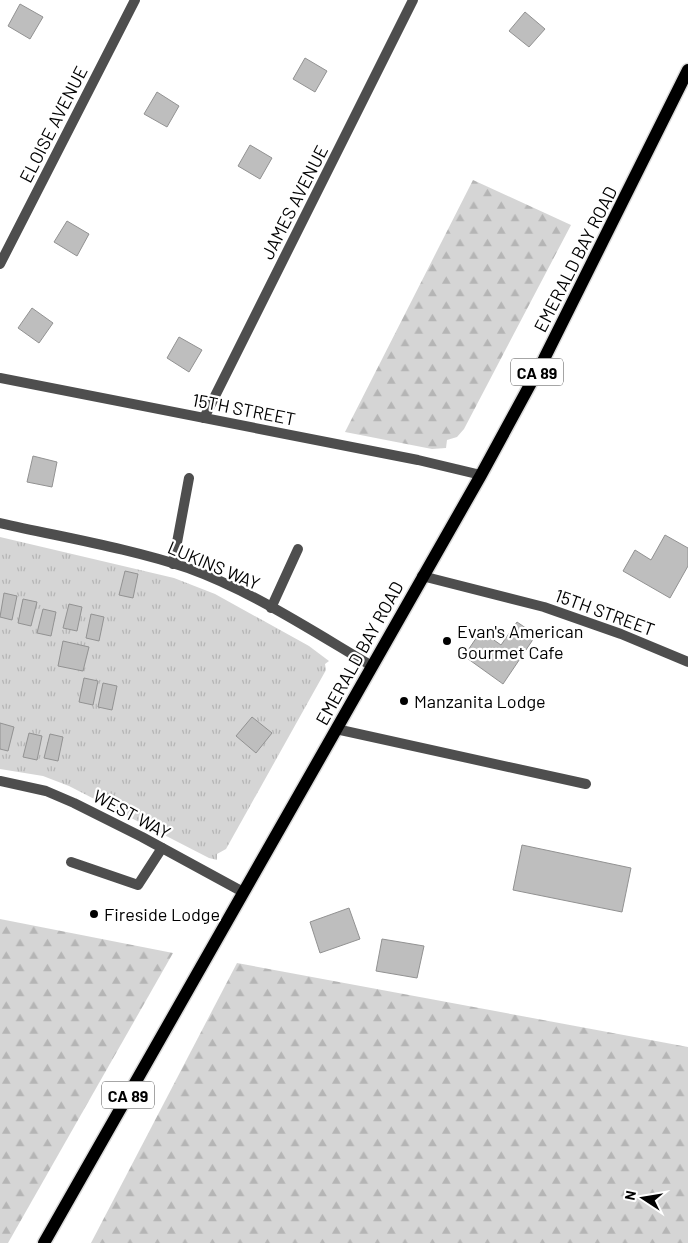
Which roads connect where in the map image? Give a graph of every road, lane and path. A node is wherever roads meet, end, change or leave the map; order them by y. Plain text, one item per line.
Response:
1 (135, 0) edge
2 (413, 0) edge
3 (688, 70) edge
4 (0, 264) edge
5 (0, 378) edge
6 (204, 418) junction
7 (481, 475) junction
8 (189, 478) dead end
9 (0, 523) edge
10 (298, 549) dead end
11 (174, 564) junction
12 (422, 576) junction
13 (271, 608) junction
14 (688, 662) edge
15 (372, 666) junction
16 (336, 729) junction
17 (0, 781) edge
18 (586, 784) dead end
19 (162, 848) junction
20 (71, 862) dead end
21 (243, 892) junction
22 (44, 1243) edge

1 - 4 street, ELOISE AVENUE
2 - 6 street, JAMES AVENUE
3 - 7 main road, EMERALD BAY ROAD / CA 89
5 - 6 street, 15TH STREET
6 - 7 street, 15TH STREET
7 - 12 main road, EMERALD BAY ROAD / CA 89
8 - 11 street
9 - 11 street, LUKINS WAY
10 - 13 street
11 - 13 street, LUKINS WAY
12 - 14 street, 15TH STREET
12 - 15 main road, EMERALD BAY ROAD / CA 89
13 - 15 street, LUKINS WAY
15 - 16 main road, EMERALD BAY ROAD / CA 89
16 - 18 street
16 - 21 main road, EMERALD BAY ROAD / CA 89
17 - 19 street, WEST WAY
19 - 20 street
19 - 21 street, WEST WAY
21 - 22 main road, EMERALD BAY ROAD / CA 89

